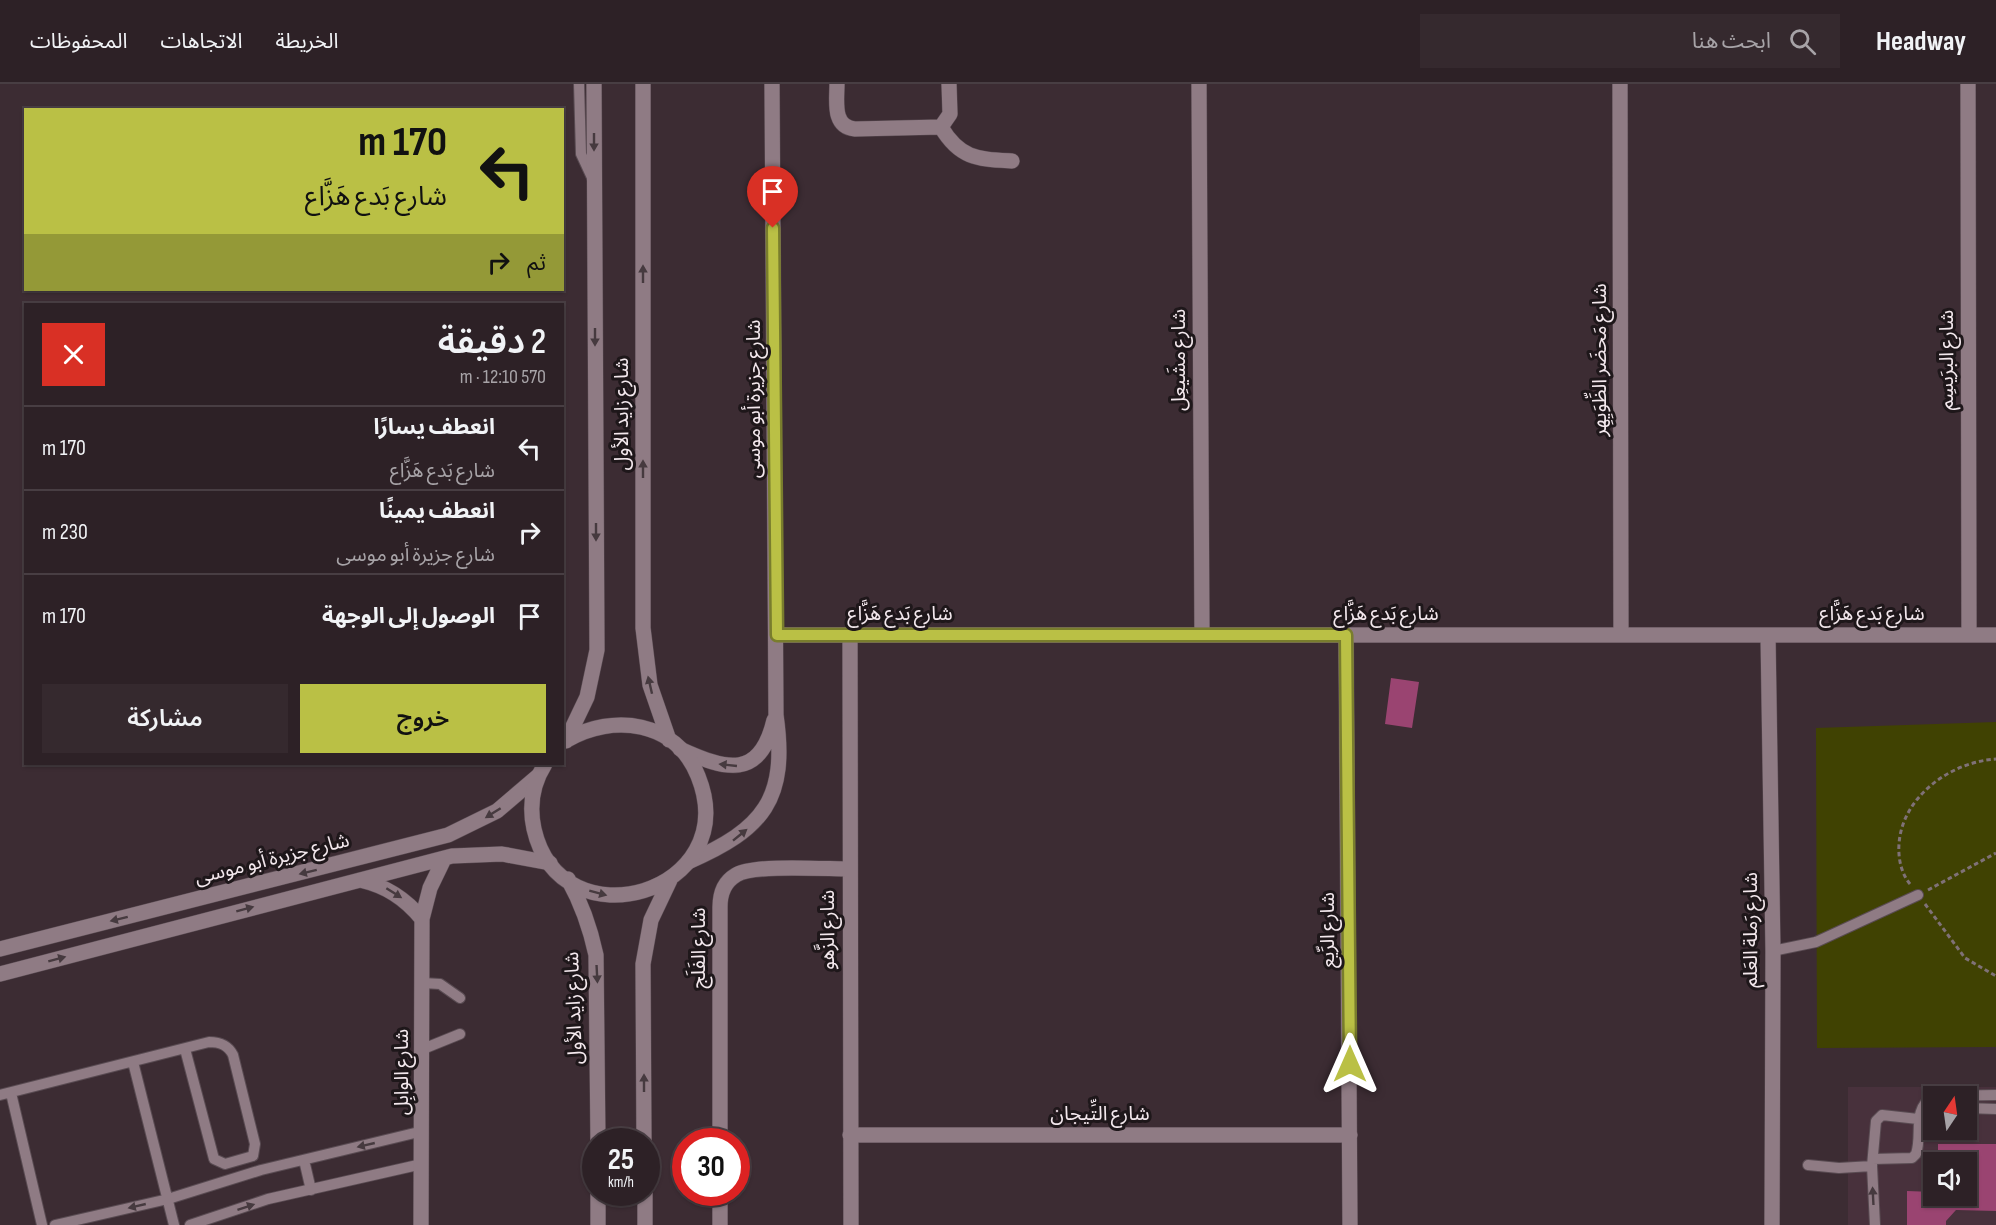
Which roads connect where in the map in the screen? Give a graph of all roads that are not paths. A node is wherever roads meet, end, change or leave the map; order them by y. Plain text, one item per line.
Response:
1 (579, 84) edge
2 (594, 84) edge
3 (643, 84) edge
4 (772, 84) edge
5 (837, 84) edge
6 (949, 84) edge
7 (1199, 84) edge
8 (1620, 84) edge
9 (1968, 84) edge
10 (941, 127) junction
11 (1012, 160) dead end
12 (594, 183) junction
13 (777, 635) junction
14 (850, 635) junction
15 (1202, 635) junction
16 (1346, 635) junction
17 (1621, 635) junction
18 (1768, 635) junction
19 (1969, 635) junction
20 (1996, 635) edge
21 (776, 715) junction
22 (564, 742) edge
23 (675, 744) junction
24 (542, 770) edge
25 (444, 859) junction
26 (550, 862) junction
27 (688, 862) junction
28 (849, 869) junction
29 (568, 879) junction
30 (670, 879) junction
31 (359, 880) junction
32 (1918, 895) road end
33 (422, 919) junction
34 (0, 949) edge
35 (1773, 951) junction
36 (0, 974) edge
37 (423, 983) junction
38 (460, 998) dead end
39 (460, 1034) dead end
40 (185, 1049) junction
41 (423, 1049) junction
42 (133, 1062) junction
43 (5, 1094) edge
44 (1977, 1095) edge
45 (1996, 1095) edge
46 (1923, 1108) edge
47 (1977, 1108) edge
48 (1996, 1109) edge
49 (1918, 1119) junction
50 (598, 1128) edge
51 (644, 1128) edge
52 (720, 1128) edge
53 (423, 1131) junction
54 (850, 1135) junction
55 (1350, 1135) junction
56 (304, 1160) junction
57 (1872, 1162) junction
58 (422, 1164) junction
59 (1808, 1165) dead end
60 (311, 1190) junction
61 (168, 1198) junction
62 (598, 1206) edge
63 (645, 1206) edge
64 (720, 1206) edge
65 (42, 1225) edge
66 (55, 1225) edge
67 (174, 1225) edge
68 (190, 1225) edge
69 (421, 1225) edge
70 (598, 1225) edge
71 (645, 1225) edge
72 (720, 1225) edge
73 (851, 1225) edge
74 (1350, 1225) edge
75 (1772, 1225) edge
76 (1875, 1225) edge

1 - 12 lane
2 -> 12 street, شارع زايد الأول
23 -> 3 street, شارع زايد الأول
4 - 13 street, شارع جزيرة أبو موسى
5 - 10 street
6 - 10 street
7 - 15 street, شارع مشَيعِل
8 - 17 street, شارع مَحضَر الظِّوَيِهِر
9 - 19 street, شارع البرَيسِم
10 - 11 street
12 -> 22 street, شارع زايد الأول
13 - 14 street, شارع بَدع هَزَّاع
13 - 21 street, شارع جزيرة أبو موسى
14 - 15 street, شارع بَدع هَزَّاع
14 - 28 street, شارع الزَّهو
15 - 16 street, شارع بَدع هَزَّاع
16 - 17 street, شارع بَدع هَزَّاع
16 - 55 street, شارع الرِّيع
17 - 18 street, شارع بَدع هَزَّاع
18 - 19 street, شارع بَدع هَزَّاع
18 - 35 street, شارع رَملة العَلم
19 - 20 street, شارع بَدع هَزَّاع
21 -> 23 street, شارع جزيرة أبو موسى
27 -> 21 street, شارع جزيرة أبو موسى
22 - 23 street
23 - 27 street, شارع زايد الأول
24 - 26 street
24 -> 34 street, شارع جزيرة أبو موسى
25 - 26 street, شارع جزيرة أبو موسى
25 - 31 street, شارع جزيرة أبو موسى
25 - 33 street, شارع الوابِل
26 - 29 street
27 - 30 street
28 - 52 street, شارع الفَلَج
28 - 54 street, شارع الزَّهو
29 -> 30 street
29 -> 50 street, شارع زايد الأول
51 -> 30 street
31 -> 33 street
36 -> 31 street, شارع جزيرة أبو موسى
32 - 35 lane
33 - 37 street, شارع الوابِل
35 - 75 street, شارع رَملة العَلم
37 - 38 lane
37 - 41 street, شارع الوابِل
39 - 41 lane
40 - 40 lane
40 - 42 lane
41 - 53 street, شارع الوابِل
42 - 43 lane
42 - 61 lane
43 - 65 lane
44 - 45 lane
46 - 49 lane
47 - 48 lane
49 - 57 lane
49 - 57 lane
53 -> 56 lane
53 - 58 street, شارع الوابِل
54 - 55 street, شارع التِّيجان
54 - 73 street, شارع الزَّهو
55 - 74 street, شارع الرِّيع
56 - 60 lane
56 - 61 lane
57 - 59 lane
76 -> 57 lane
58 - 60 lane
58 - 69 street, شارع الوابِل
68 -> 60 lane
61 -> 66 lane
61 - 67 lane
62 - 70 street
63 - 71 street
64 - 72 street

